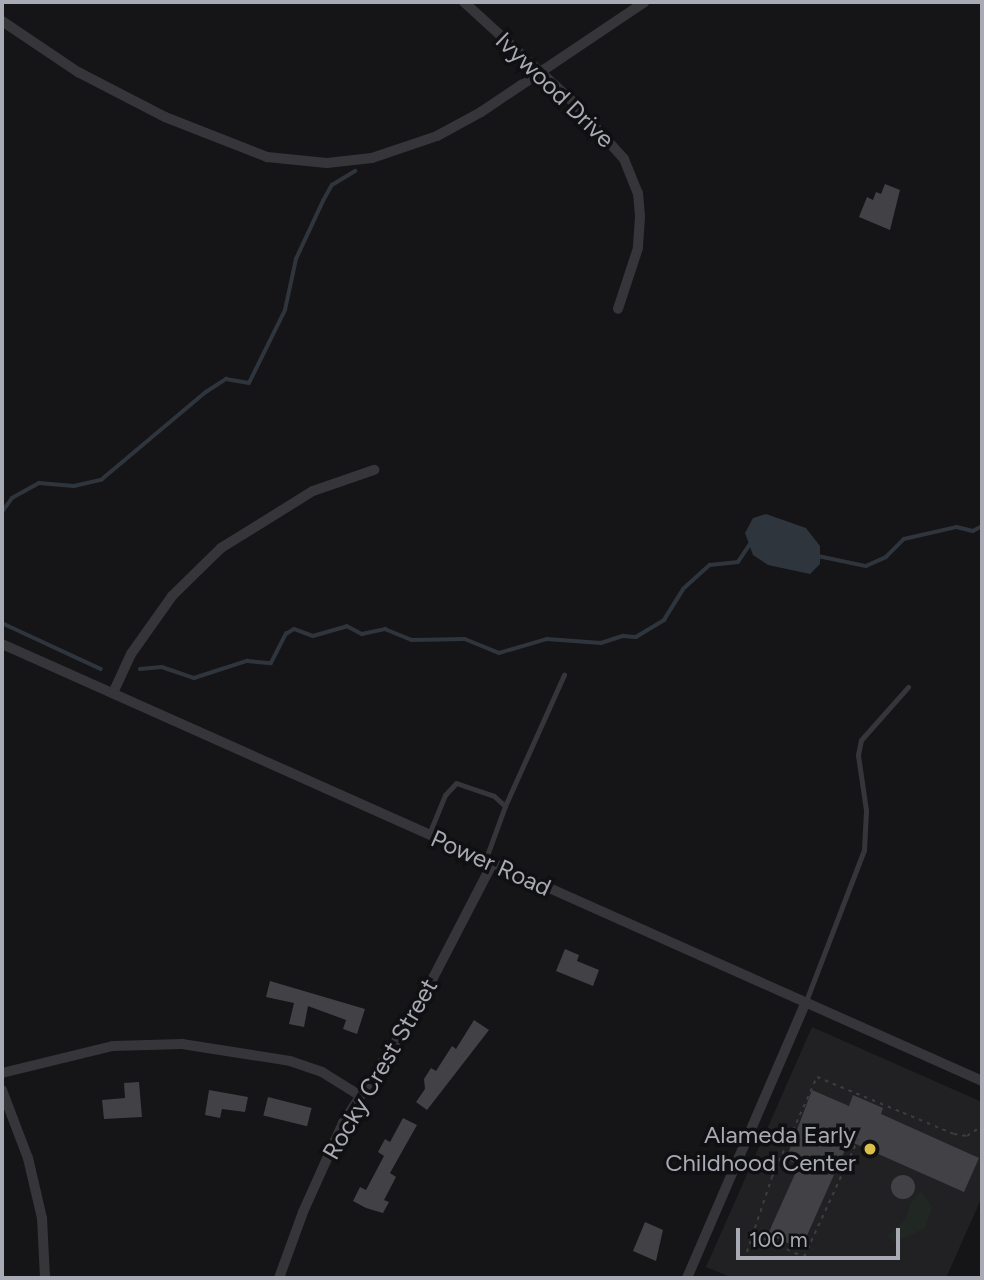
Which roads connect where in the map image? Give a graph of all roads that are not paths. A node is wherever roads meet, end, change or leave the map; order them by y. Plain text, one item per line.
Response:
1 (464, 2) edge
2 (645, 2) edge
3 (2, 21) edge
4 (541, 71) junction
5 (618, 309) dead end
6 (374, 470) dead end
7 (2, 643) edge
8 (564, 676) dead end
9 (908, 687) dead end
10 (113, 693) junction
11 (505, 806) junction
12 (428, 835) junction
13 (489, 862) junction
14 (805, 1004) junction
15 (2, 1073) edge
16 (982, 1080) edge
17 (2, 1090) edge
18 (359, 1095) junction
19 (45, 1278) edge
20 (279, 1278) edge
21 (687, 1278) edge

1 - 4 street, Ivywood Drive
2 - 4 street
3 - 4 street
4 - 5 street, Ivywood Drive
6 - 10 street
7 - 10 street, Power Road
8 - 11 lane
9 - 14 lane
10 - 12 street, Power Road
11 - 12 lane
11 - 13 lane
12 - 13 street, Power Road
13 - 14 street, Power Road
13 - 18 street, Rocky Crest Street
14 - 16 street, Power Road
14 - 21 street
15 - 18 street
17 - 19 street
18 - 20 street, Rocky Crest Street

